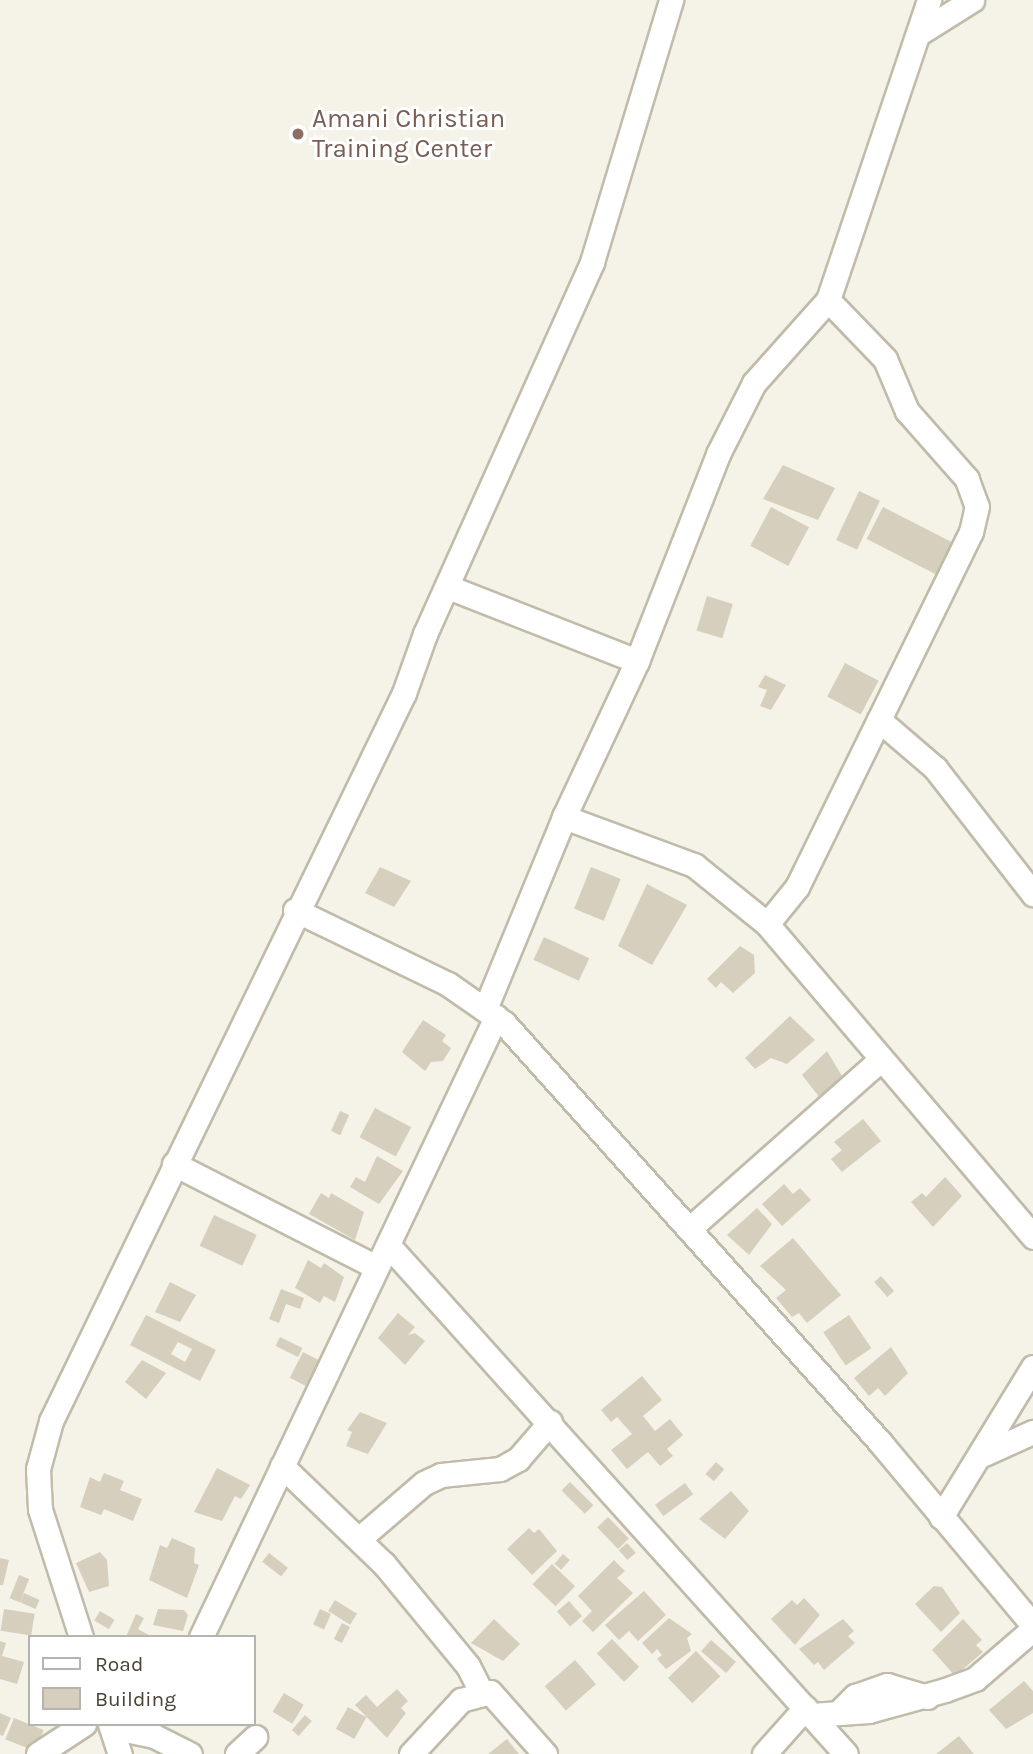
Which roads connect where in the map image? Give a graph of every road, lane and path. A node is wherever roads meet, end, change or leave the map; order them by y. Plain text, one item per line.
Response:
1 (671, 0) edge
2 (929, 0) edge
3 (972, 0) edge
4 (918, 34) junction
5 (828, 300) junction
6 (448, 587) junction
7 (637, 662) junction
8 (879, 720) junction
9 (564, 817) junction
10 (1033, 894) edge
11 (295, 910) junction
12 (767, 924) junction
13 (490, 1013) junction
14 (881, 1059) junction
15 (174, 1164) junction
16 (688, 1229) junction
17 (1033, 1237) edge
18 (389, 1246) junction
19 (376, 1267) junction
20 (1033, 1367) edge
21 (550, 1422) junction
22 (1033, 1432) edge
23 (984, 1454) junction
24 (282, 1466) junction
25 (941, 1517) junction
26 (360, 1538) junction
27 (1033, 1627) edge
28 (80, 1635) edge
29 (202, 1635) edge
30 (482, 1693) junction
31 (808, 1711) junction
32 (82, 1726) edge
33 (111, 1726) edge
34 (255, 1737) dead end
35 (38, 1754) edge
36 (120, 1754) edge
37 (190, 1754) edge
38 (237, 1754) edge
39 (411, 1754) edge
40 (545, 1754) edge
41 (764, 1754) edge
42 (846, 1754) edge

1 - 6 street
2 - 4 street
3 - 4 street
4 - 5 street
5 - 7 street
5 - 8 street
6 - 7 street
6 - 11 street
7 - 9 street
8 - 10 street
8 - 12 street
9 - 12 street
9 - 13 street
11 - 13 street
11 - 15 street
12 - 14 street
13 - 16 street
13 - 18 street
14 - 16 street
14 - 17 street
15 - 19 street
15 - 28 street
16 - 25 street
18 - 19 street
18 - 21 street
19 - 24 street
20 - 23 street
21 - 26 street
21 - 31 street
22 - 23 street
23 - 25 street
24 - 26 street
24 - 29 street
25 - 27 street
26 - 30 street
27 - 31 street
30 - 39 street
30 - 40 street
31 - 41 street
31 - 42 street
32 - 35 street
33 - 36 street
33 - 37 street
34 - 38 street

